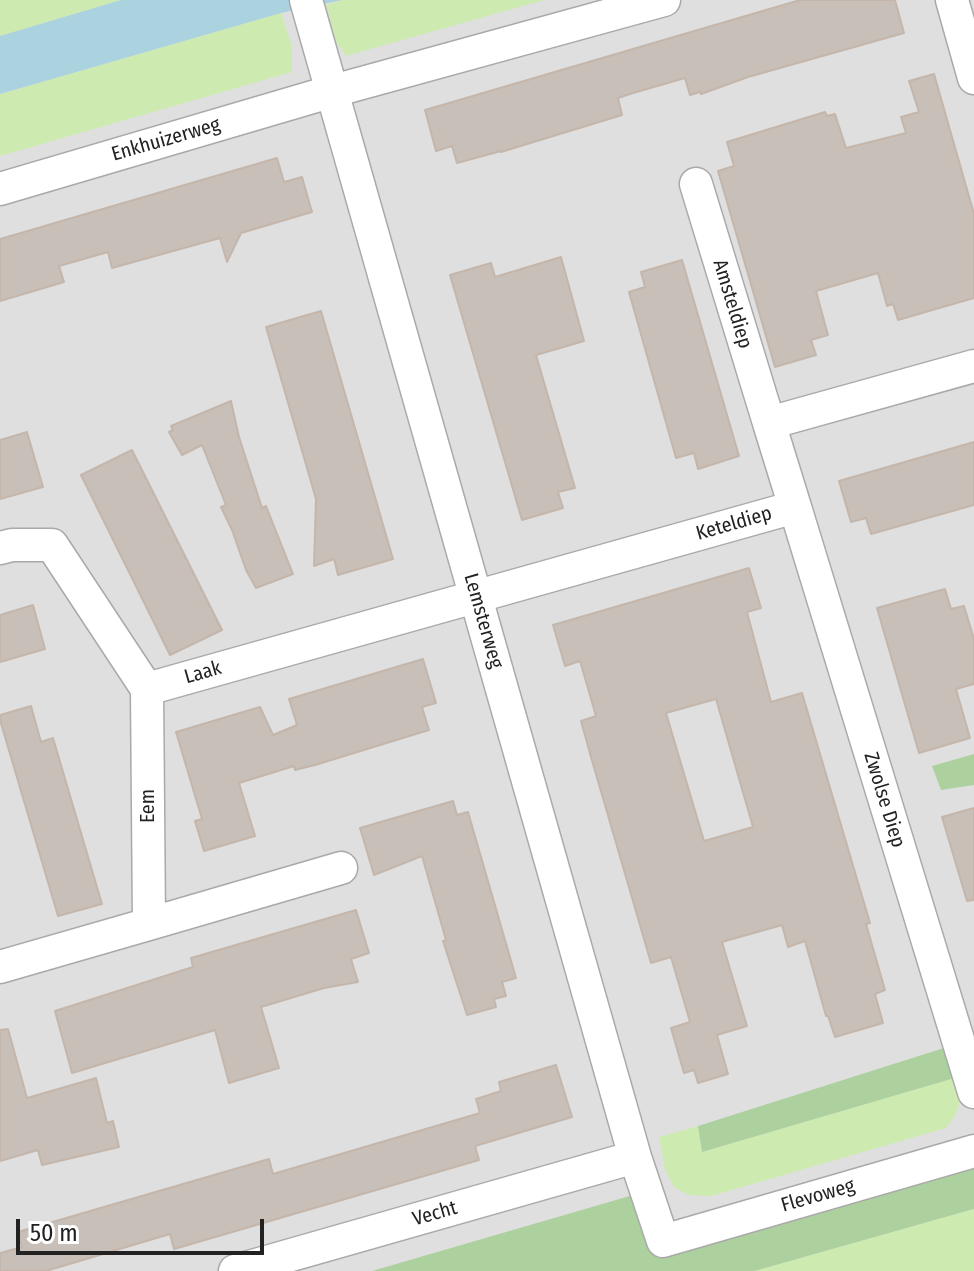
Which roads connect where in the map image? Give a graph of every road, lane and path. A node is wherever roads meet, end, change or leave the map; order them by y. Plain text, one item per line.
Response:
1 (306, 0) edge
2 (664, 0) edge
3 (952, 0) edge
4 (974, 78) edge
5 (333, 91) junction
6 (696, 184) dead end
7 (0, 189) edge
8 (974, 366) edge
9 (769, 423) junction
10 (795, 507) junction
11 (0, 548) edge
12 (476, 596) junction
13 (147, 689) junction
14 (341, 868) dead end
15 (149, 924) junction
16 (0, 967) edge
17 (971, 1073) edge
18 (974, 1151) edge
19 (635, 1157) junction
20 (663, 1241) joint
21 (235, 1271) edge

1 - 5 street, Lemsterweg
2 - 5 street
3 - 4 street
5 - 7 street, Enkhuizerweg
5 - 12 street, Lemsterweg
6 - 9 street, Amsteldiep
8 - 9 street
9 - 10 street, Keteldiep
10 - 12 street, Keteldiep
10 - 17 street, Zwolse Diep
11 - 13 street
12 - 13 street, Laak
12 - 19 street, Lemsterweg
13 - 15 street, Eem
14 - 15 street
15 - 16 street
18 - 20 street, Flevoweg
19 - 20 street, Lemsterweg
19 - 21 street, Vecht

